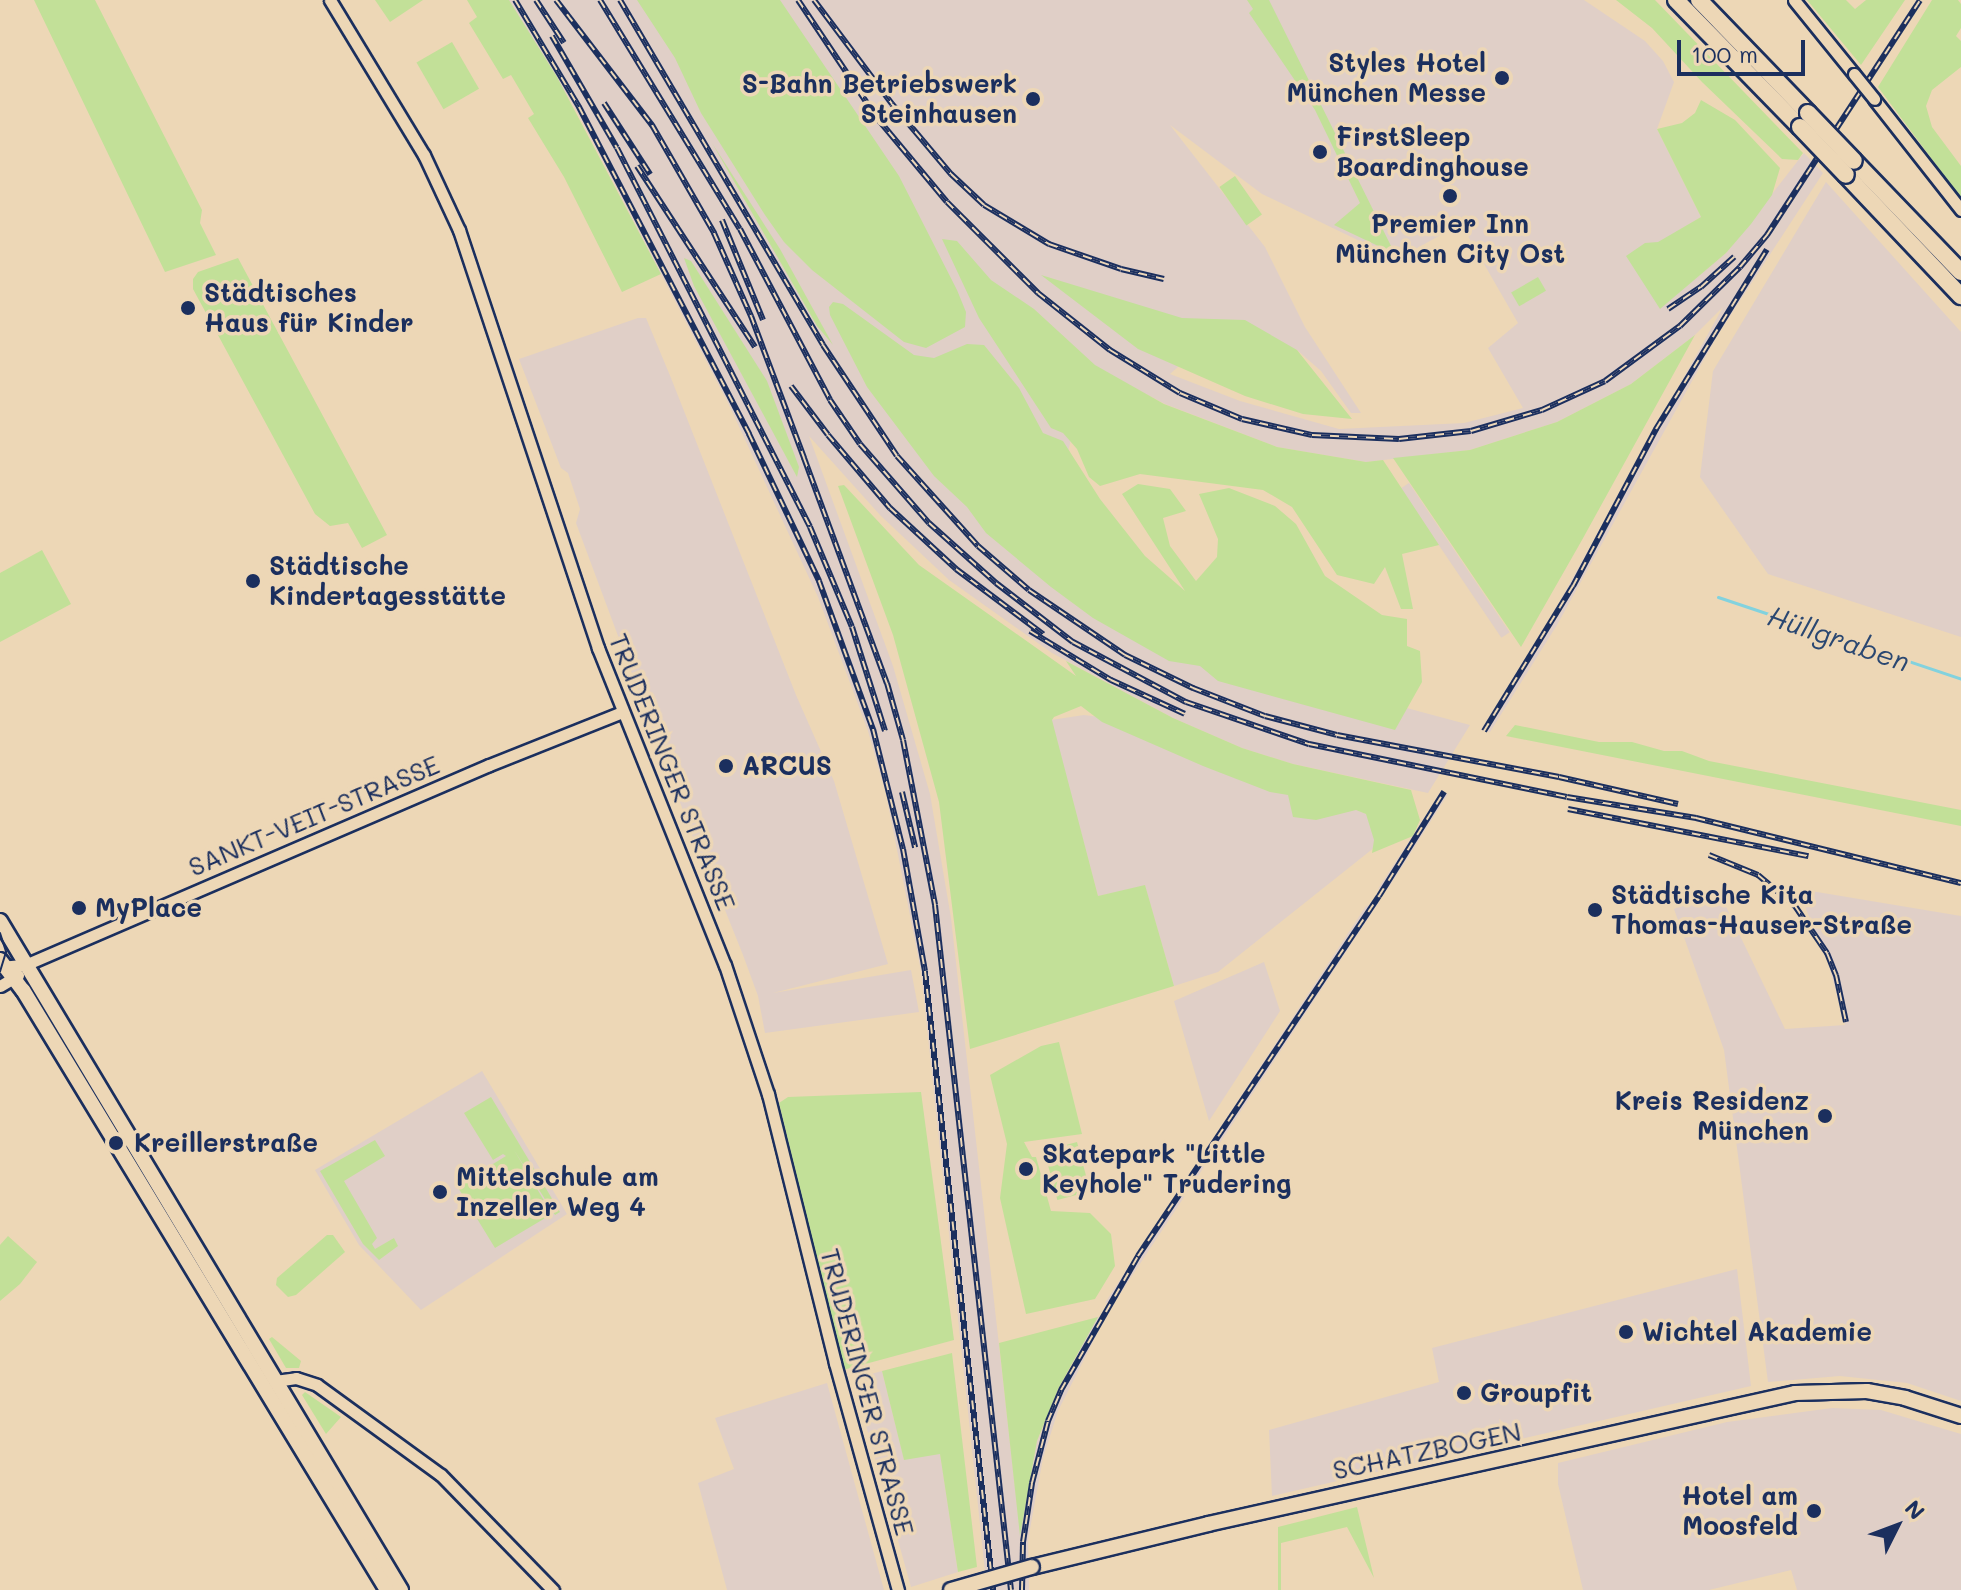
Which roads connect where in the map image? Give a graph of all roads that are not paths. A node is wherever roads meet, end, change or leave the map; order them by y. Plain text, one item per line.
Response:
1 (330, 0) edge
2 (1676, 0) edge
3 (1699, 0) edge
4 (1794, 0) edge
5 (1804, 120) junction
6 (1850, 168) junction
7 (1961, 210) edge
8 (1961, 272) edge
9 (1961, 296) edge
10 (622, 712) junction
11 (0, 921) edge
12 (1, 964) edge
13 (25, 965) junction
14 (14, 979) junction
15 (0, 986) edge
16 (276, 1392) junction
17 (1961, 1416) edge
18 (387, 1590) edge
19 (401, 1590) edge
20 (553, 1590) edge
21 (898, 1590) edge
22 (951, 1590) edge

1 - 10 street, TRUDERINGER STRASSE
2 - 5 highway
3 - 5 highway
4 - 7 street, bridge
5 - 6 highway, bridge
6 - 8 highway
6 - 9 highway
10 - 13 street, SANKT-VEIT-STRASSE
10 - 21 street, TRUDERINGER STRASSE
11 - 13 main road
12 - 13 street, SANKT-VEIT-STRASSE
12 - 14 main road
13 - 14 street, SANKT-VEIT-STRASSE
13 - 16 main road
14 - 15 street, SANKT-VEIT-STRASSE
14 - 16 main road
16 - 18 main road
16 - 19 main road
16 - 20 street
17 - 22 main road, SCHATZBOGEN, bridge

